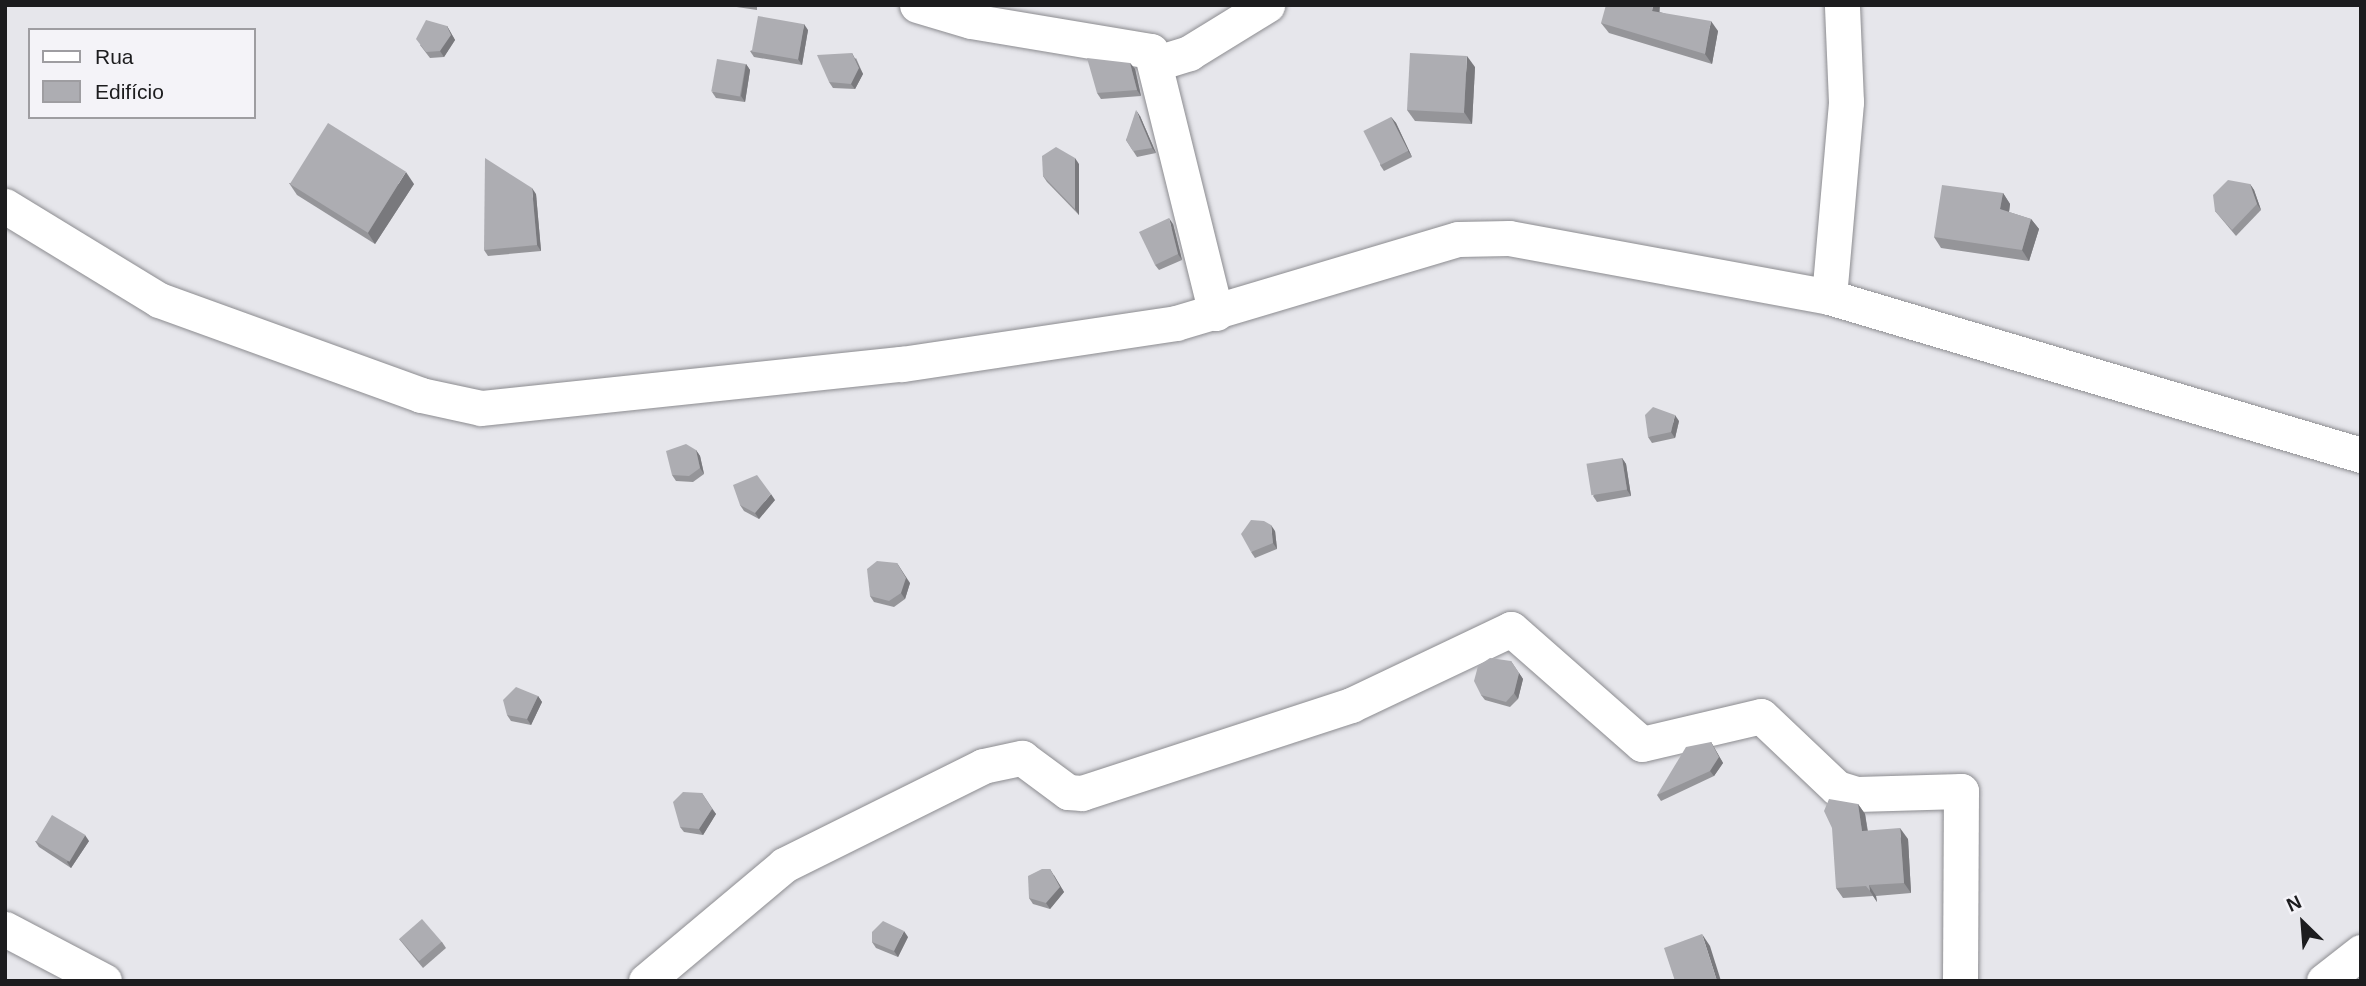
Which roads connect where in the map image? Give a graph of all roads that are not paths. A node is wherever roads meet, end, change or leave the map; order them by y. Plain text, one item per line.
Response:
1 (917, 5) edge
2 (1267, 5) edge
3 (1842, 5) edge
4 (1157, 63) junction
5 (5, 206) edge
6 (1829, 297) junction
7 (1216, 313) junction
8 (2361, 454) edge
9 (5, 929) edge
10 (2361, 952) edge
11 (104, 981) edge
12 (646, 981) edge
13 (1960, 981) edge
14 (2324, 981) edge

1 - 4 street
2 - 4 street
3 - 6 street
4 - 7 street
5 - 7 street
6 - 7 street
6 - 8 street
9 - 11 street
10 - 14 street
12 - 13 street

